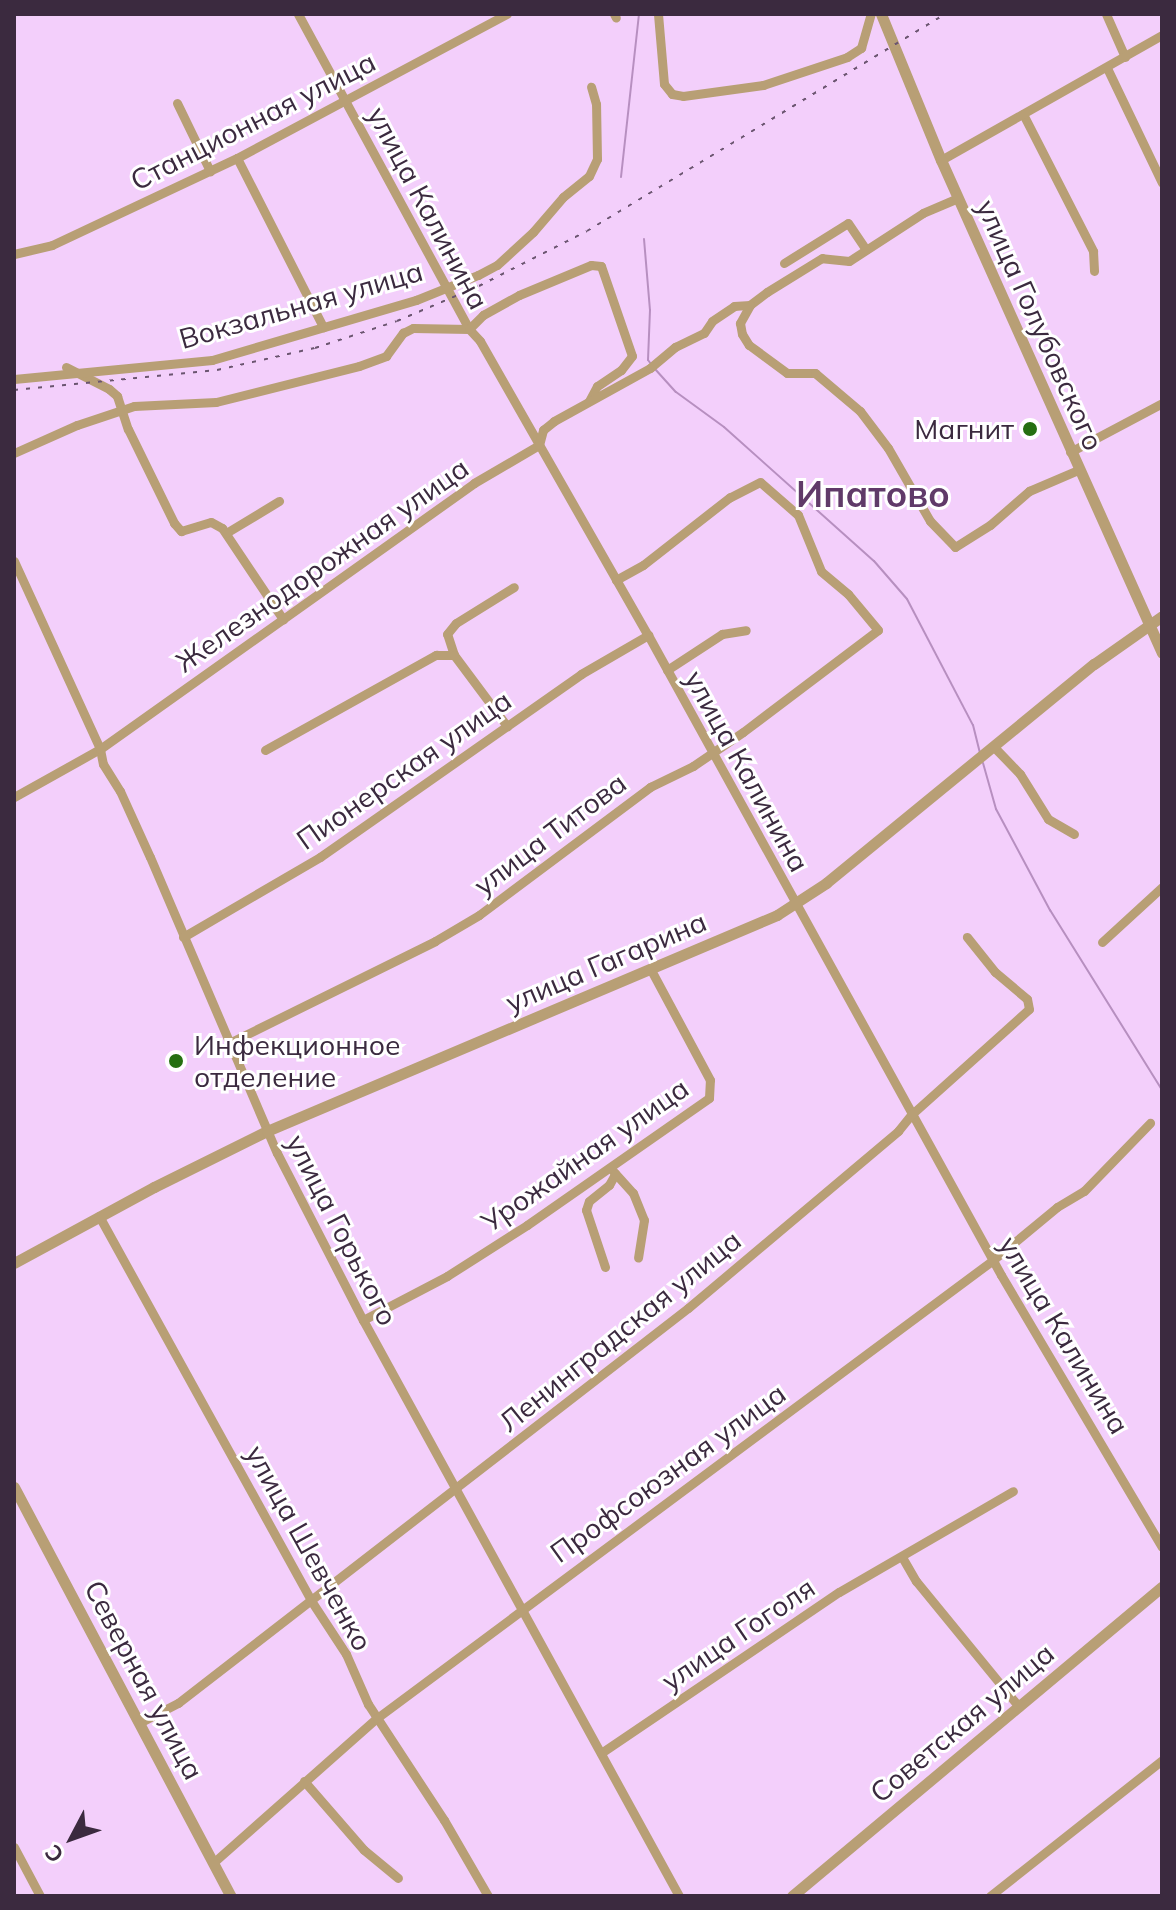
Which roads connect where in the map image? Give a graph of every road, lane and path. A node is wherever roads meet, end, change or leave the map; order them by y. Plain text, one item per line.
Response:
1 (298, 14) edge
2 (507, 14) edge
3 (658, 14) edge
4 (871, 14) edge
5 (881, 14) edge
6 (1106, 14) edge
7 (1162, 35) edge
8 (1125, 57) junction
9 (1107, 68) junction
10 (591, 87) dead end
11 (345, 100) junction
12 (177, 103) dead end
13 (1023, 114) junction
14 (237, 158) junction
15 (941, 160) junction
16 (210, 171) junction
17 (1162, 183) edge
18 (958, 198) junction
19 (814, 245) junction
20 (866, 250) junction
21 (14, 254) edge
22 (822, 258) junction
23 (784, 263) dead end
24 (1094, 271) dead end
25 (445, 286) junction
26 (750, 305) junction
27 (323, 327) junction
28 (469, 329) junction
29 (66, 367) dead end
30 (79, 374) junction
31 (14, 379) edge
32 (589, 401) junction
33 (1162, 403) edge
34 (122, 411) junction
35 (539, 445) junction
36 (1070, 452) junction
37 (14, 453) edge
38 (1078, 470) junction
39 (279, 501) dead end
40 (226, 533) junction
41 (14, 561) edge
42 (616, 580) junction
43 (514, 587) dead end
44 (1162, 616) edge
45 (283, 619) junction
46 (1149, 626) junction
47 (746, 630) dead end
48 (648, 635) junction
49 (1162, 653) edge
50 (454, 655) junction
51 (667, 670) junction
52 (507, 726) junction
53 (990, 748) junction
54 (100, 749) junction
55 (265, 750) dead end
56 (711, 754) junction
57 (14, 797) edge
58 (1074, 834) dead end
59 (1162, 887) edge
60 (796, 904) junction
61 (183, 937) junction
62 (967, 937) dead end
63 (1102, 942) dead end
64 (651, 970) junction
65 (229, 1043) junction
66 (912, 1114) junction
67 (1150, 1123) dead end
68 (267, 1131) junction
69 (613, 1171) junction
70 (571, 1195) junction
71 (586, 1214) junction
72 (99, 1216) junction
73 (638, 1258) dead end
74 (993, 1260) junction
75 (14, 1263) edge
76 (605, 1267) dead end
77 (363, 1320) junction
78 (14, 1487) edge
79 (457, 1490) junction
80 (1013, 1491) dead end
81 (1162, 1547) edge
82 (902, 1557) junction
83 (1162, 1587) edge
84 (310, 1599) junction
85 (522, 1608) junction
86 (1019, 1707) junction
87 (377, 1718) junction
88 (141, 1722) junction
89 (601, 1753) junction
90 (1162, 1760) edge
91 (304, 1781) junction
92 (14, 1849) edge
93 (214, 1862) junction
94 (398, 1878) dead end
95 (40, 1896) edge
96 (231, 1896) edge
97 (488, 1896) edge
98 (679, 1896) edge
99 (792, 1896) edge
100 (990, 1896) edge

1 - 11 street, улица Калинина
2 - 11 street, Станционная улица
3 - 4 street
5 - 15 street, улица Голубовского
6 - 8 street
7 - 8 street
8 - 9 street
9 - 13 street
9 - 17 street
10 - 25 street, Вокзальная улица
11 - 14 street, Станционная улица
11 - 25 street, улица Калинина
12 - 16 street
13 - 15 street
13 - 24 street
14 - 16 street, Станционная улица
14 - 27 street
15 - 18 street, улица Голубовского
16 - 21 street, Станционная улица
18 - 20 street
18 - 36 street, улица Голубовского
19 - 20 street
19 - 22 street
19 - 23 street
20 - 22 street
22 - 26 street
25 - 27 street, Вокзальная улица
25 - 28 street, улица Калинина
26 - 32 street, Железнодорожная улица
26 - 38 street
27 - 30 street, Вокзальная улица
28 - 32 street
28 - 34 street, Вокзальная улица
28 - 35 street, улица Калинина
29 - 30 street
30 - 31 street, Вокзальная улица
30 - 34 street
32 - 35 street, Железнодорожная улица
33 - 36 street
34 - 37 street, Вокзальная улица
34 - 40 street
35 - 42 street, улица Калинина
35 - 45 street, Железнодорожная улица
36 - 38 street, улица Голубовского
38 - 46 street, улица Голубовского
39 - 40 street
40 - 45 street
41 - 54 street, улица Горького
42 - 48 street, улица Калинина
42 - 56 street, улица Титова
43 - 50 street
44 - 46 street, улица Гагарина
45 - 54 street, Железнодорожная улица
46 - 49 street, улица Голубовского
46 - 53 street, улица Гагарина
47 - 51 street
48 - 51 street, улица Калинина
48 - 52 street, Пионерская улица
50 - 52 street
50 - 55 street
51 - 56 street, улица Калинина
52 - 61 street, Пионерская улица
53 - 58 street
53 - 60 street, улица Гагарина
54 - 57 street, Железнодорожная улица
54 - 61 street, улица Горького
56 - 60 street, улица Калинина
56 - 65 street, улица Титова
59 - 63 street
60 - 64 street, улица Гагарина
60 - 66 street, улица Калинина
61 - 65 street, улица Горького
62 - 66 street, Ленинградская улица
64 - 68 street, улица Гагарина
64 - 69 street, Урожайная улица
65 - 68 street, улица Горького
66 - 74 street, улица Калинина
66 - 79 street, Ленинградская улица
67 - 74 street, Профсоюзная улица
68 - 72 street, улица Гагарина
68 - 77 street, улица Горького
69 - 70 street, Урожайная улица
69 - 71 street
69 - 73 street
70 - 71 street
70 - 77 street, Урожайная улица
71 - 76 street
72 - 75 street, улица Гагарина
72 - 84 street, улица Шевченко
74 - 81 street, улица Калинина
74 - 85 street, Профсоюзная улица
77 - 79 street, улица Горького
78 - 88 street, Северная улица
79 - 84 street, Ленинградская улица
79 - 85 street, улица Горького
80 - 82 street, улица Гоголя
82 - 86 street
82 - 89 street, улица Гоголя
83 - 86 street, Советская улица
84 - 87 street, улица Шевченко
84 - 88 street, Ленинградская улица
85 - 87 street, Профсоюзная улица
85 - 89 street, улица Горького
86 - 99 street, Советская улица
87 - 91 street, Профсоюзная улица
87 - 97 street, улица Шевченко
88 - 93 street, Северная улица
89 - 98 street, улица Горького
90 - 100 street
91 - 93 street, Профсоюзная улица
91 - 94 street
92 - 95 street
93 - 96 street, Северная улица

